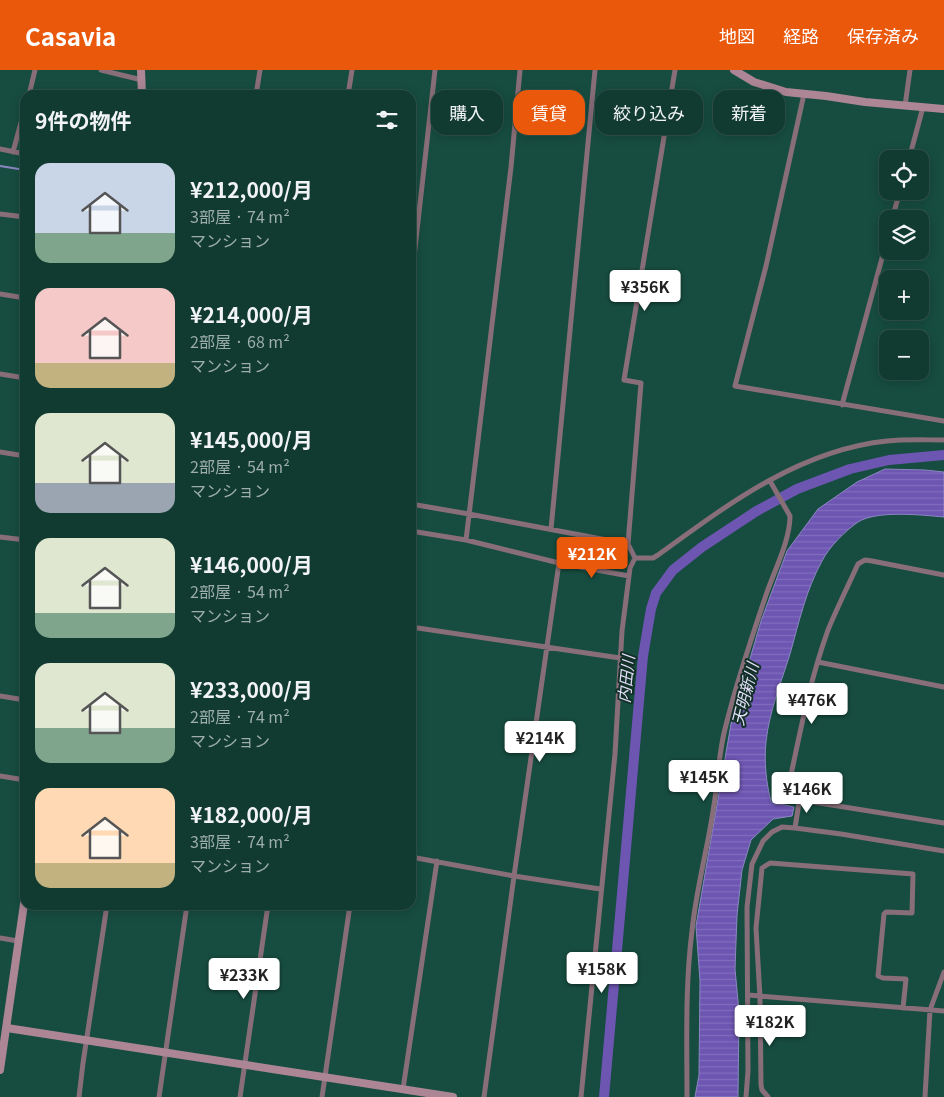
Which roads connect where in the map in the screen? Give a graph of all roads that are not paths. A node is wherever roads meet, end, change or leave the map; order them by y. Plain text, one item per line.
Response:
1 (35, 70) edge
2 (100, 70) edge
3 (141, 70) edge
4 (260, 70) edge
5 (352, 70) edge
6 (435, 70) edge
7 (520, 70) edge
8 (595, 70) edge
9 (675, 70) edge
10 (734, 70) edge
11 (910, 70) edge
12 (142, 80) junction
13 (30, 90) edge
14 (142, 90) edge
15 (257, 90) edge
16 (349, 90) edge
17 (804, 94) junction
18 (905, 106) junction
19 (922, 107) junction
20 (944, 109) edge
21 (20, 126) edge
22 (0, 149) edge
23 (910, 150) edge
24 (13, 152) junction
25 (20, 153) edge
26 (0, 214) edge
27 (20, 216) edge
28 (416, 239) edge
29 (881, 260) edge
30 (0, 294) edge
31 (20, 297) edge
32 (0, 374) edge
33 (20, 377) edge
34 (842, 405) junction
35 (944, 421) edge
36 (944, 440) edge
37 (0, 452) edge
38 (20, 455) edge
39 (770, 480) junction
40 (416, 505) edge
41 (470, 514) junction
42 (552, 529) junction
43 (416, 532) edge
44 (0, 537) edge
45 (20, 539) edge
46 (466, 540) junction
47 (628, 544) junction
48 (635, 558) junction
49 (559, 563) junction
50 (944, 575) edge
51 (629, 576) junction
52 (416, 628) edge
53 (547, 647) junction
54 (620, 658) junction
55 (818, 662) junction
56 (944, 688) edge
57 (0, 696) edge
58 (20, 699) edge
59 (0, 776) edge
60 (20, 779) edge
61 (801, 790) junction
62 (944, 823) edge
63 (796, 828) junction
64 (944, 851) edge
65 (416, 858) edge
66 (437, 861) junction
67 (514, 876) junction
68 (600, 889) junction
69 (23, 910) edge
70 (106, 910) edge
71 (186, 910) edge
72 (267, 910) edge
73 (349, 910) edge
74 (0, 938) edge
75 (18, 941) junction
76 (944, 972) edge
77 (748, 995) junction
78 (760, 998) junction
79 (903, 1008) junction
80 (930, 1010) junction
81 (944, 1011) edge
82 (4, 1016) edge
83 (6, 1028) junction
84 (86, 1040) junction
85 (166, 1053) junction
86 (245, 1065) junction
87 (0, 1070) edge
88 (325, 1077) junction
89 (403, 1089) junction
90 (79, 1097) edge
91 (159, 1097) edge
92 (240, 1097) edge
93 (322, 1097) edge
94 (453, 1097) edge
95 (484, 1097) edge
96 (581, 1097) edge
97 (687, 1097) edge
98 (746, 1097) edge
99 (768, 1097) edge
100 (925, 1097) edge

1 - 13 street
2 - 12 street
3 - 12 street
4 - 15 street
5 - 16 street
6 - 28 street
7 - 41 street
8 - 42 street
9 - 47 street
10 - 17 street
11 - 18 street
12 - 14 street
17 - 18 street
17 - 34 street
18 - 19 street
19 - 20 street
19 - 23 street
21 - 24 street
22 - 24 street
24 - 25 street
26 - 27 street
29 - 34 street
30 - 31 street
32 - 33 street
34 - 35 street
36 - 39 street
37 - 38 street
39 - 48 street
39 - 97 street
40 - 41 street
41 - 42 street
41 - 46 street
42 - 47 street
43 - 46 street
44 - 45 street
46 - 49 street
47 - 48 street
48 - 51 street
49 - 51 street
49 - 53 street
50 - 55 street
51 - 54 street
52 - 53 street
53 - 54 street
53 - 67 street
54 - 68 street
55 - 56 street
55 - 61 street
57 - 58 street
59 - 60 street
61 - 62 street
61 - 63 street
63 - 64 street
63 - 77 street
65 - 66 street
66 - 67 street
66 - 89 street
67 - 68 street
67 - 95 street
68 - 96 street
69 - 75 street
70 - 84 street
71 - 85 street
72 - 86 street
73 - 88 street
74 - 75 street
75 - 82 street
76 - 80 street
77 - 78 street
77 - 98 street
78 - 79 street
78 - 79 street
78 - 99 street
79 - 80 street
80 - 81 street
80 - 100 street
82 - 83 street
83 - 84 street
83 - 87 street
84 - 85 street
84 - 90 street
85 - 86 street
85 - 91 street
86 - 88 street
86 - 92 street
88 - 89 street
88 - 93 street
89 - 94 street

